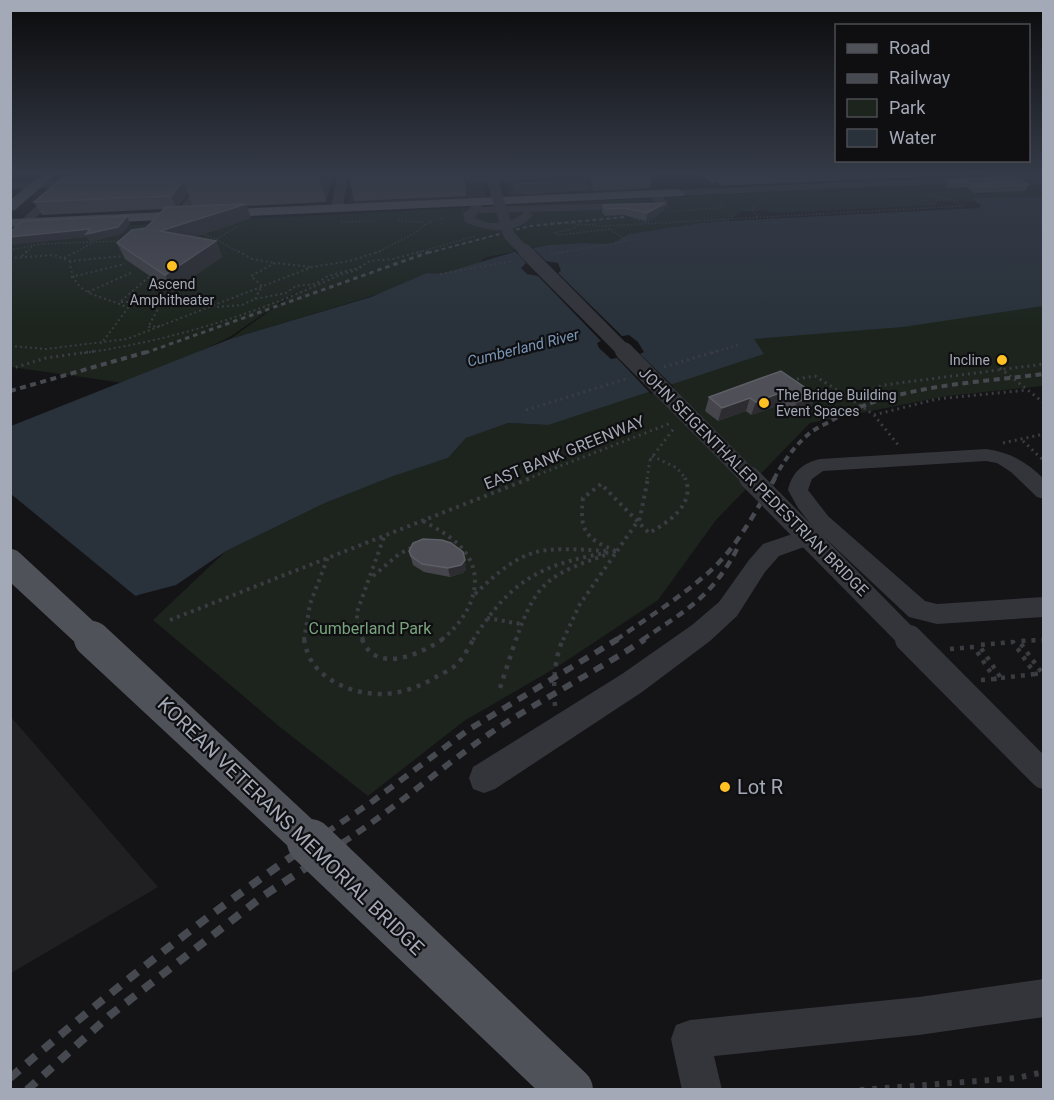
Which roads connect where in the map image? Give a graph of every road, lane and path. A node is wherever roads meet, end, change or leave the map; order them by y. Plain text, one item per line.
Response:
1 (425, 224) edge
2 (484, 224) edge
3 (506, 224) edge
4 (510, 224) edge
5 (572, 224) edge
6 (603, 224) edge
7 (578, 225) junction
8 (238, 226) edge
9 (494, 227) junction
10 (199, 232) edge
11 (41, 238) edge
12 (216, 239) junction
13 (128, 240) edge
14 (627, 241) dead end
15 (94, 242) junction
16 (34, 244) junction
17 (10, 250) edge
18 (21, 256) junction
19 (123, 256) edge
20 (366, 256) junction
21 (10, 258) edge
22 (64, 258) junction
23 (70, 261) junction
24 (370, 261) junction
25 (275, 263) junction
26 (125, 264) edge
27 (364, 265) junction
28 (312, 267) junction
29 (134, 272) edge
30 (150, 276) edge
31 (71, 277) junction
32 (262, 286) junction
33 (88, 292) junction
34 (255, 299) junction
35 (120, 302) junction
36 (214, 307) junction
37 (165, 326) junction
38 (100, 345) junction
39 (10, 346) edge
40 (1044, 364) edge
41 (1000, 368) junction
42 (10, 369) edge
43 (780, 381) edge
44 (1028, 390) junction
45 (848, 398) junction
46 (1043, 404) edge
47 (874, 415) junction
48 (1022, 441) dead end
49 (651, 458) junction
50 (908, 459) junction
51 (1044, 461) edge
52 (1040, 490) edge
53 (423, 521) junction
54 (829, 529) junction
55 (385, 536) junction
56 (448, 544) edge
57 (419, 546) edge
58 (461, 548) junction
59 (617, 551) junction
60 (328, 557) junction
61 (10, 564) edge
62 (371, 579) junction
63 (474, 595) junction
64 (1044, 607) edge
65 (487, 618) junction
66 (170, 620) dead end
67 (521, 624) junction
68 (1044, 640) edge
69 (923, 652) junction
70 (1043, 673) edge
71 (1035, 674) junction
72 (1001, 678) junction
73 (500, 688) dead end
74 (562, 729) junction
75 (1044, 775) edge
76 (483, 778) dead end
77 (1044, 998) edge
78 (1044, 1072) edge
79 (570, 1089) edge
80 (702, 1089) edge
81 (860, 1089) edge

1 - 20 path
2 - 9 street
3 - 69 street, JOHN SEIGENTHALER PEDESTRIAN BRIDGE, bridge
4 - 9 street
5 - 7 path
6 - 7 path
7 - 14 path
8 - 12 path
9 - 24 path
10 - 12 path
11 - 16 path
12 - 25 path
13 - 15 path
15 - 16 path
15 - 22 path
16 - 17 path
16 - 18 path
18 - 21 path
18 - 22 path
19 - 23 path
20 - 24 path
20 - 28 path
22 - 23 path
23 - 31 path
24 - 27 path
25 - 28 path
25 - 32 path
26 - 31 path
27 - 34 path
27 - 42 path
28 - 32 path
29 - 33 path
30 - 35 path
31 - 33 path
32 - 34 path
32 - 36 path
33 - 35 path
34 - 36 path
35 - 37 path
35 - 38 path
36 - 37 path
37 - 38 path
38 - 39 path
40 - 41 path
41 - 44 path
41 - 45 path
43 - 45 path
44 - 46 path
44 - 47 path
45 - 47 path
47 - 50 path
48 - 51 path
49 - 53 path, EAST BANK GREENWAY
49 - 59 path, bridge
49 - 59 path
50 - 52 street
50 - 54 street
53 - 55 path, EAST BANK GREENWAY
53 - 58 path
54 - 64 street
54 - 74 street
55 - 60 path, EAST BANK GREENWAY
55 - 62 path
56 - 58 path
57 - 62 path
58 - 63 path
59 - 63 path
59 - 65 path
59 - 67 path
59 - 74 path
60 - 65 path
60 - 66 path, EAST BANK GREENWAY
61 - 79 main road, KOREAN VETERANS MEMORIAL BRIDGE, bridge
62 - 63 path
65 - 67 path
67 - 73 path
68 - 70 path
69 - 72 path
69 - 75 street, JOHN SEIGENTHALER PEDESTRIAN BRIDGE, bridge
70 - 71 path
71 - 72 path
71 - 72 path
74 - 76 street
77 - 80 street
78 - 81 path

